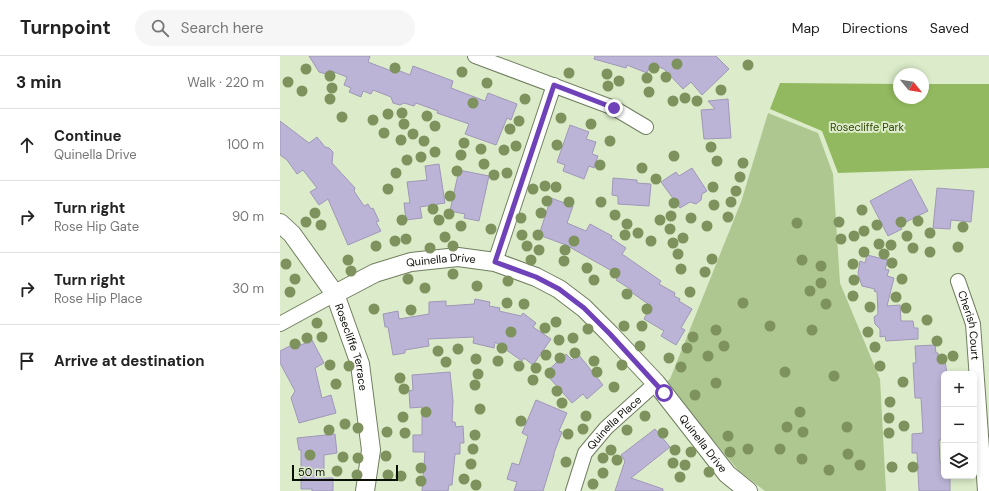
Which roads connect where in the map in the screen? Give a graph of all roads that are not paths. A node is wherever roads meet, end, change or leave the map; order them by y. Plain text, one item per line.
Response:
1 (475, 56) edge
2 (554, 85) junction
3 (646, 127) dead end
4 (280, 223) edge
5 (495, 262) junction
6 (958, 281) dead end
7 (335, 294) junction
8 (280, 324) edge
9 (656, 383) junction
10 (365, 491) edge
11 (573, 491) edge
12 (748, 491) edge
13 (985, 491) edge

1 - 2 street
2 - 3 street
2 - 5 street
4 - 7 street, Rosecliffe Terrace
5 - 7 street, Quinella Drive
5 - 9 street, Quinella Drive
6 - 13 street, Cherish Court
7 - 8 street
7 - 10 street, Rosecliffe Terrace
9 - 11 street, Quinella Place
9 - 12 street, Quinella Drive

